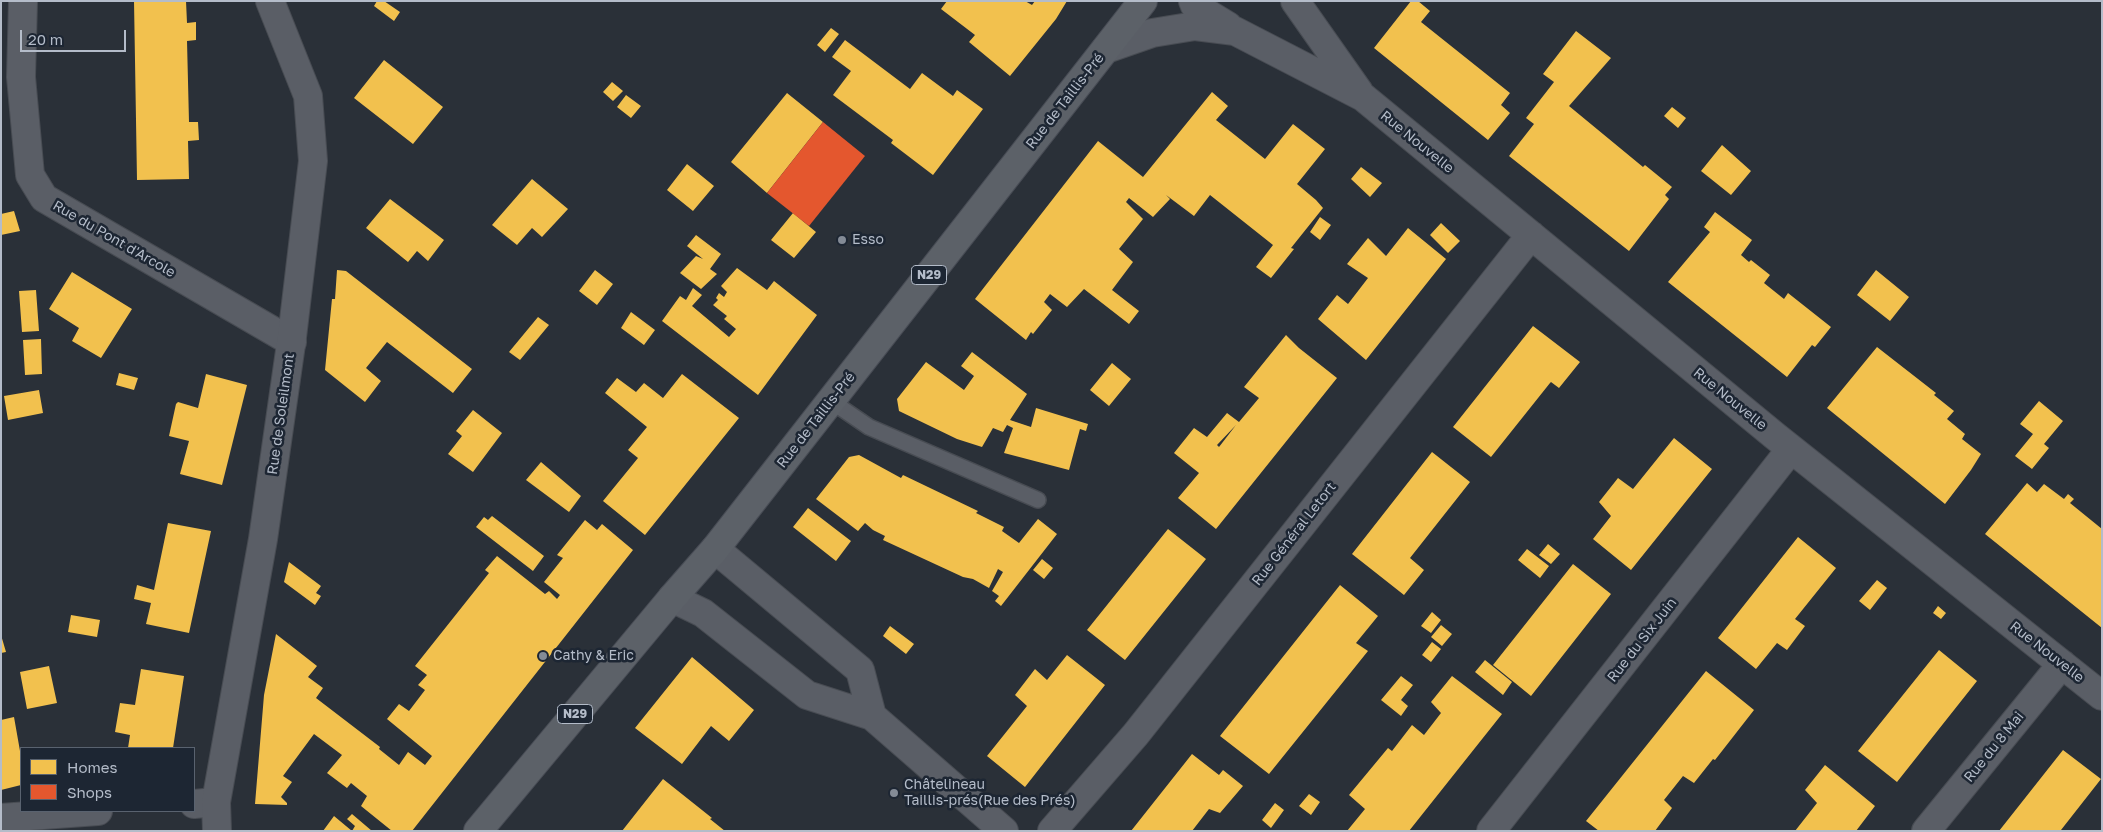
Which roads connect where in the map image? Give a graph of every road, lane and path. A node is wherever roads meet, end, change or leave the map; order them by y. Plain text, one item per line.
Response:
1 (23, 1) edge
2 (270, 1) edge
3 (1143, 1) edge
4 (1193, 1) edge
5 (1295, 1) edge
6 (1235, 31) junction
7 (1106, 48) junction
8 (11, 78) edge
9 (1363, 97) junction
10 (1531, 235) junction
11 (292, 342) junction
12 (831, 401) junction
13 (1791, 449) junction
14 (1038, 500) dead end
15 (715, 549) junction
16 (672, 598) junction
17 (2062, 664) junction
18 (2102, 696) edge
19 (872, 716) junction
20 (205, 803) edge
21 (84, 812) edge
22 (1, 818) edge
23 (217, 831) edge
24 (478, 831) edge
25 (1004, 831) edge
26 (1052, 831) edge
27 (1491, 831) edge
28 (1926, 831) edge

1 - 8 street, Rue du Pont d'Arcole
2 - 11 street, Rue de Soleilmont
3 - 7 main road, Rue de Taillis-Pré / N29
4 - 6 street, Rue Nouvelle
5 - 9 street, Rue Nouvelle
6 - 7 street, Rue Nouvelle
6 - 9 street, Rue Nouvelle
7 - 12 main road, Rue de Taillis-Pré / N29
8 - 11 street, Rue du Pont d'Arcole
9 - 10 street, Rue Nouvelle
10 - 13 street, Rue Nouvelle
10 - 26 street, Rue Général Letort
11 - 20 street, Rue de Soleilmont
12 - 14 lane
12 - 15 main road, Rue de Taillis-Pré / N29
13 - 17 street, Rue Nouvelle
13 - 27 street, Rue du Six Juin
15 - 16 main road, Rue de Taillis-Pré / N29
15 - 19 street
16 - 19 street
16 - 24 main road, Rue de Taillis-Pré / N29
17 - 18 street, Rue Nouvelle
17 - 28 street, Rue du 8 Mai
19 - 25 street
20 - 23 street, Rue de Soleilmont
21 - 22 street

